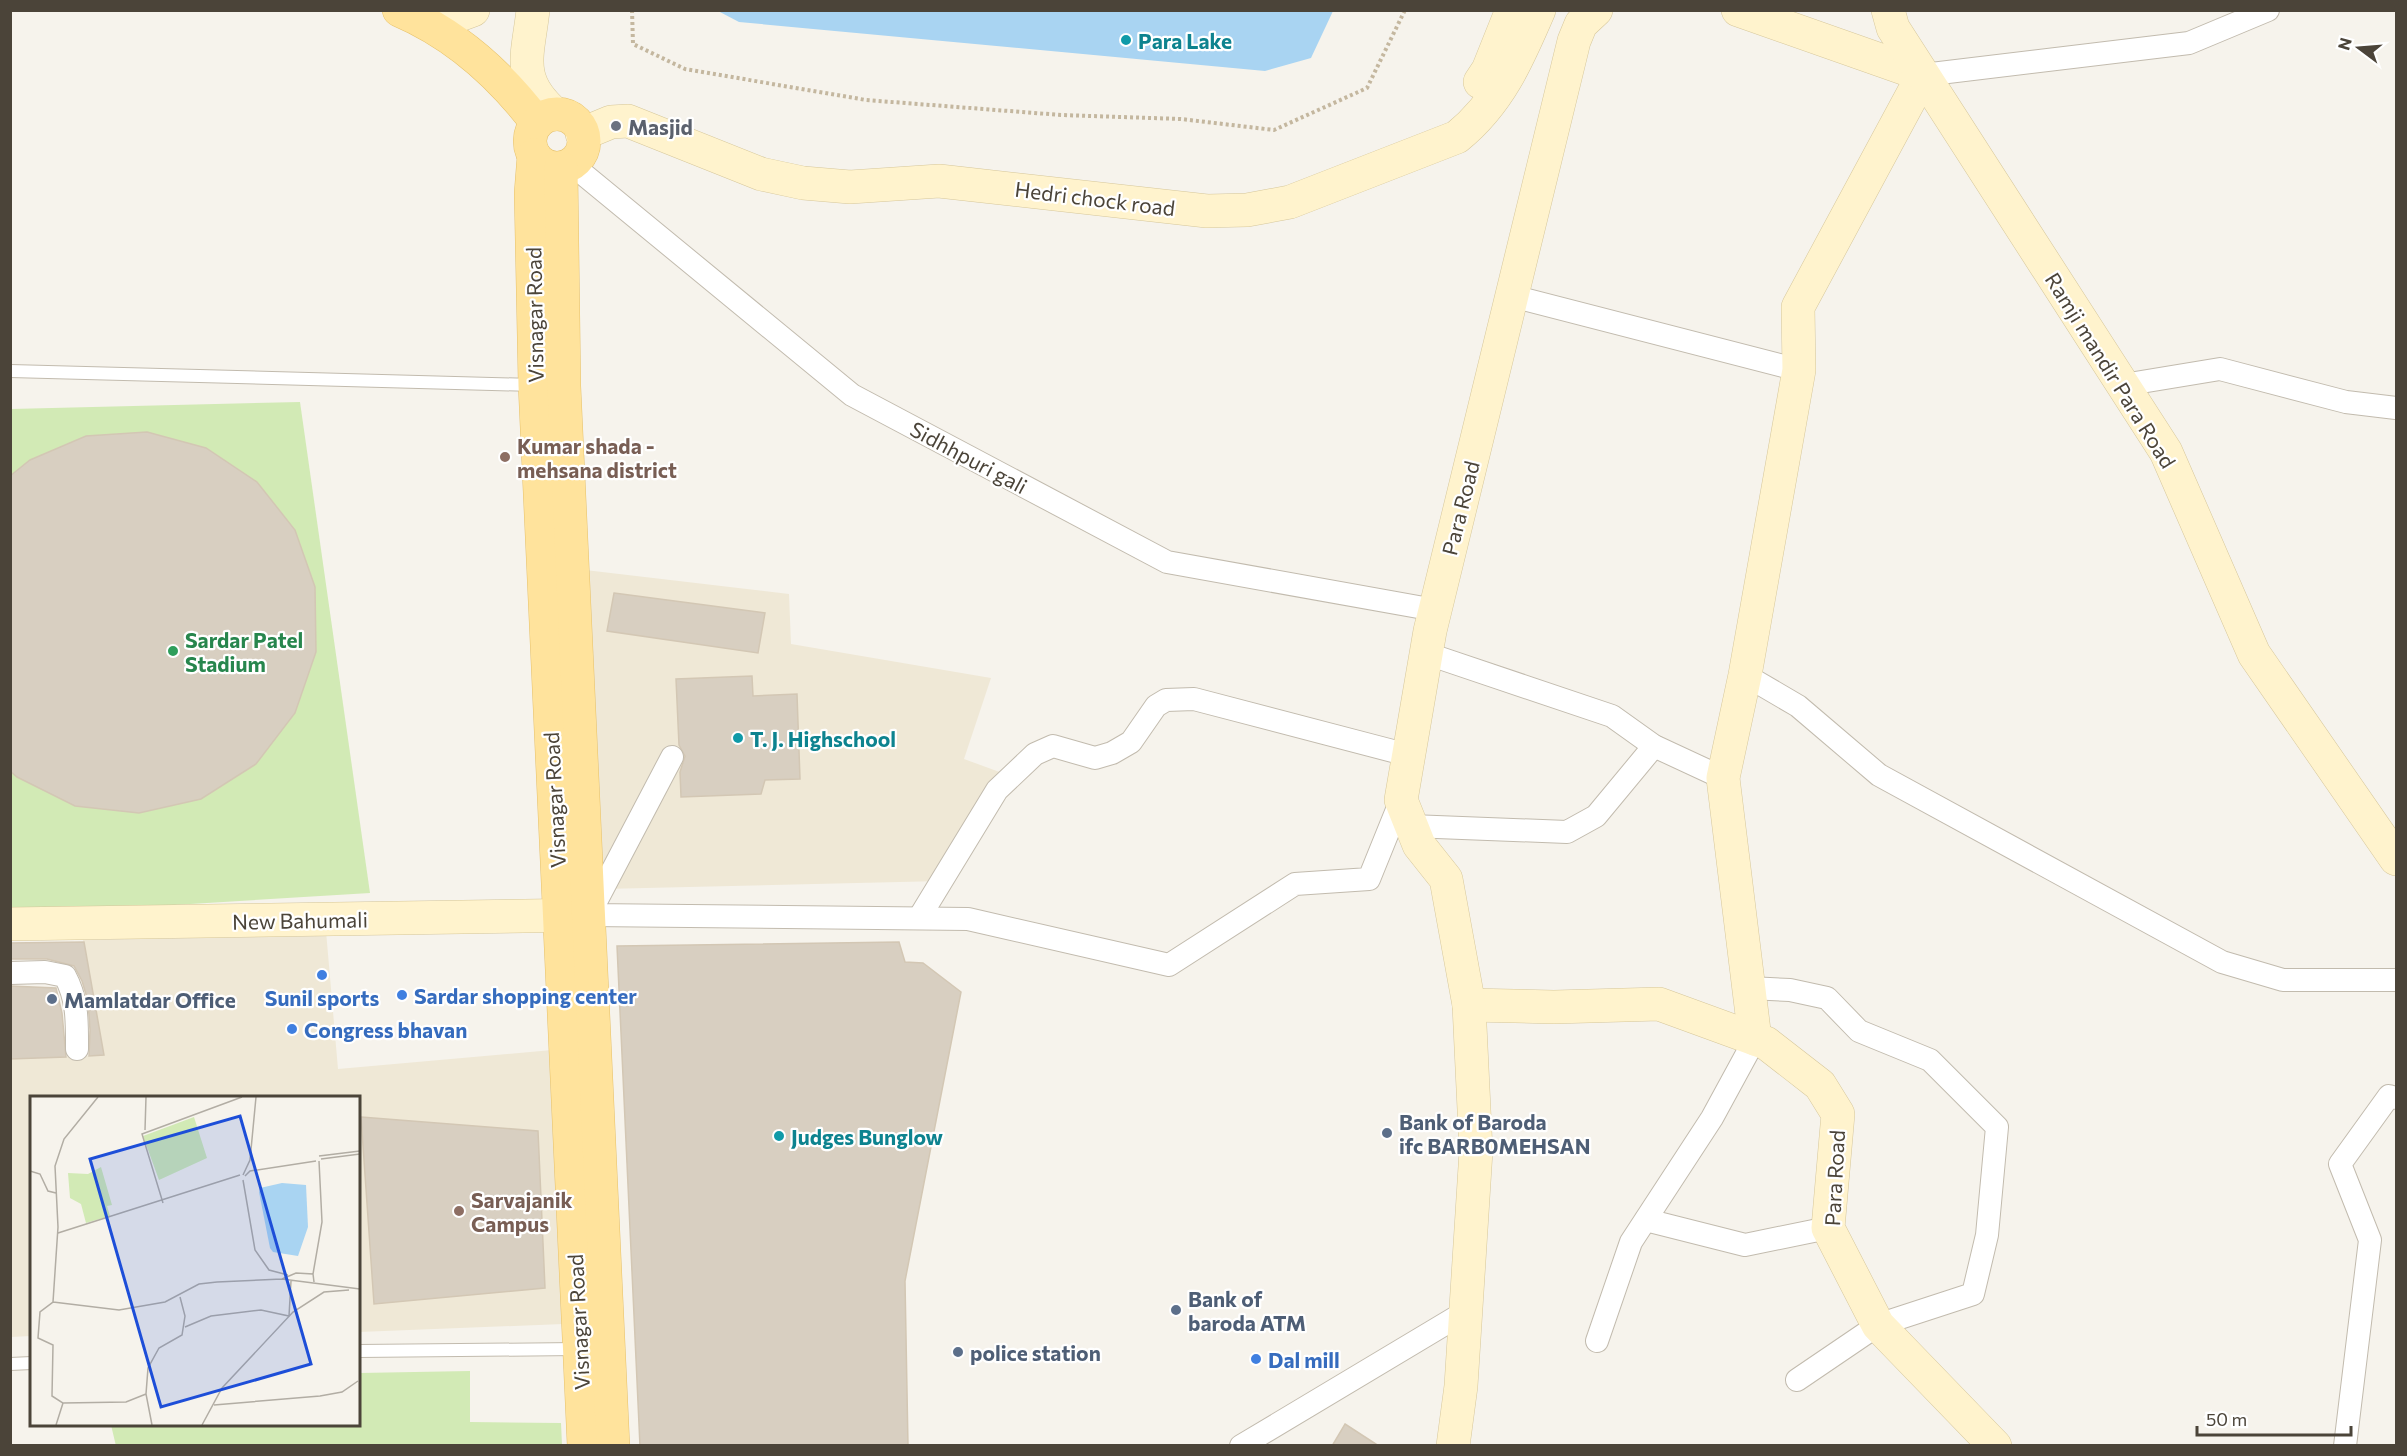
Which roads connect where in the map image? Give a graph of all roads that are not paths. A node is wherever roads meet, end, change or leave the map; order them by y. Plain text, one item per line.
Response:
1 (473, 10) edge
2 (513, 10) edge
3 (533, 10) edge
4 (1512, 10) edge
5 (1539, 10) edge
6 (1596, 10) edge
7 (1738, 10) edge
8 (1888, 10) edge
9 (2268, 10) edge
10 (410, 15) edge
11 (1572, 26) edge
12 (1923, 75) junction
13 (498, 77) junction
14 (559, 140) junction
15 (1512, 296) junction
16 (1799, 370) junction
17 (10, 371) edge
18 (2122, 385) junction
19 (549, 386) junction
20 (2397, 408) edge
21 (1435, 610) junction
22 (1428, 654) junction
23 (1745, 675) junction
24 (1654, 746) junction
25 (1408, 755) junction
26 (672, 757) dead end
27 (1723, 778) junction
28 (1406, 813) junction
29 (2397, 859) edge
30 (574, 916) junction
31 (919, 918) junction
32 (10, 924) edge
33 (10, 973) edge
34 (2397, 980) edge
35 (1749, 988) junction
36 (1469, 1005) junction
37 (1755, 1039) junction
38 (77, 1049) dead end
39 (2397, 1098) edge
40 (1646, 1220) junction
41 (1828, 1228) junction
42 (1465, 1312) junction
43 (1878, 1325) junction
44 (1598, 1341) dead end
45 (594, 1348) junction
46 (360, 1351) edge
47 (30, 1363) edge
48 (10, 1364) edge
49 (1797, 1380) dead end
50 (584, 1446) edge
51 (613, 1446) edge
52 (1241, 1446) edge
53 (1453, 1446) edge
54 (1995, 1446) edge
55 (2345, 1446) edge

1 - 10 street
2 - 13 street
3 - 14 street
4 - 14 street, Hedri chock road
5 - 14 street, Hedri chock road
6 - 11 street, Para Road
7 - 12 street
8 - 12 street, Ramji mandir Para Road
9 - 12 street
10 - 13 main road
11 - 15 street, Para Road
12 - 16 street
12 - 18 street, Ramji mandir Para Road
13 - 14 main road
14 - 19 main road, Visnagar Road
14 - 21 street, Sidhhpuri gali
15 - 16 street
15 - 21 street, Para Road
16 - 23 street
17 - 19 lane
18 - 20 street
18 - 29 street, Ramji mandir Para Road
19 - 30 main road, Visnagar Road
21 - 22 street, Para Road
22 - 24 street
22 - 25 street, Para Road
23 - 27 street
23 - 34 street
24 - 27 street
24 - 28 street
25 - 28 street, Para Road
25 - 31 street
26 - 30 street
27 - 35 street
28 - 31 street
28 - 36 street
30 - 31 street
30 - 32 street, New Bahumali
30 - 45 main road, Visnagar Road
33 - 38 street
35 - 37 street
35 - 43 street
36 - 37 street, Para Road
36 - 42 street
37 - 40 street
37 - 41 street, Para Road
39 - 55 street
40 - 41 street
40 - 44 street
41 - 43 street, Para Road
42 - 52 street
42 - 53 street
43 - 49 street
43 - 54 street, Para Road
45 - 46 lane
45 - 50 main road, Visnagar Road
45 - 51 main road, Visnagar Road
47 - 48 lane

